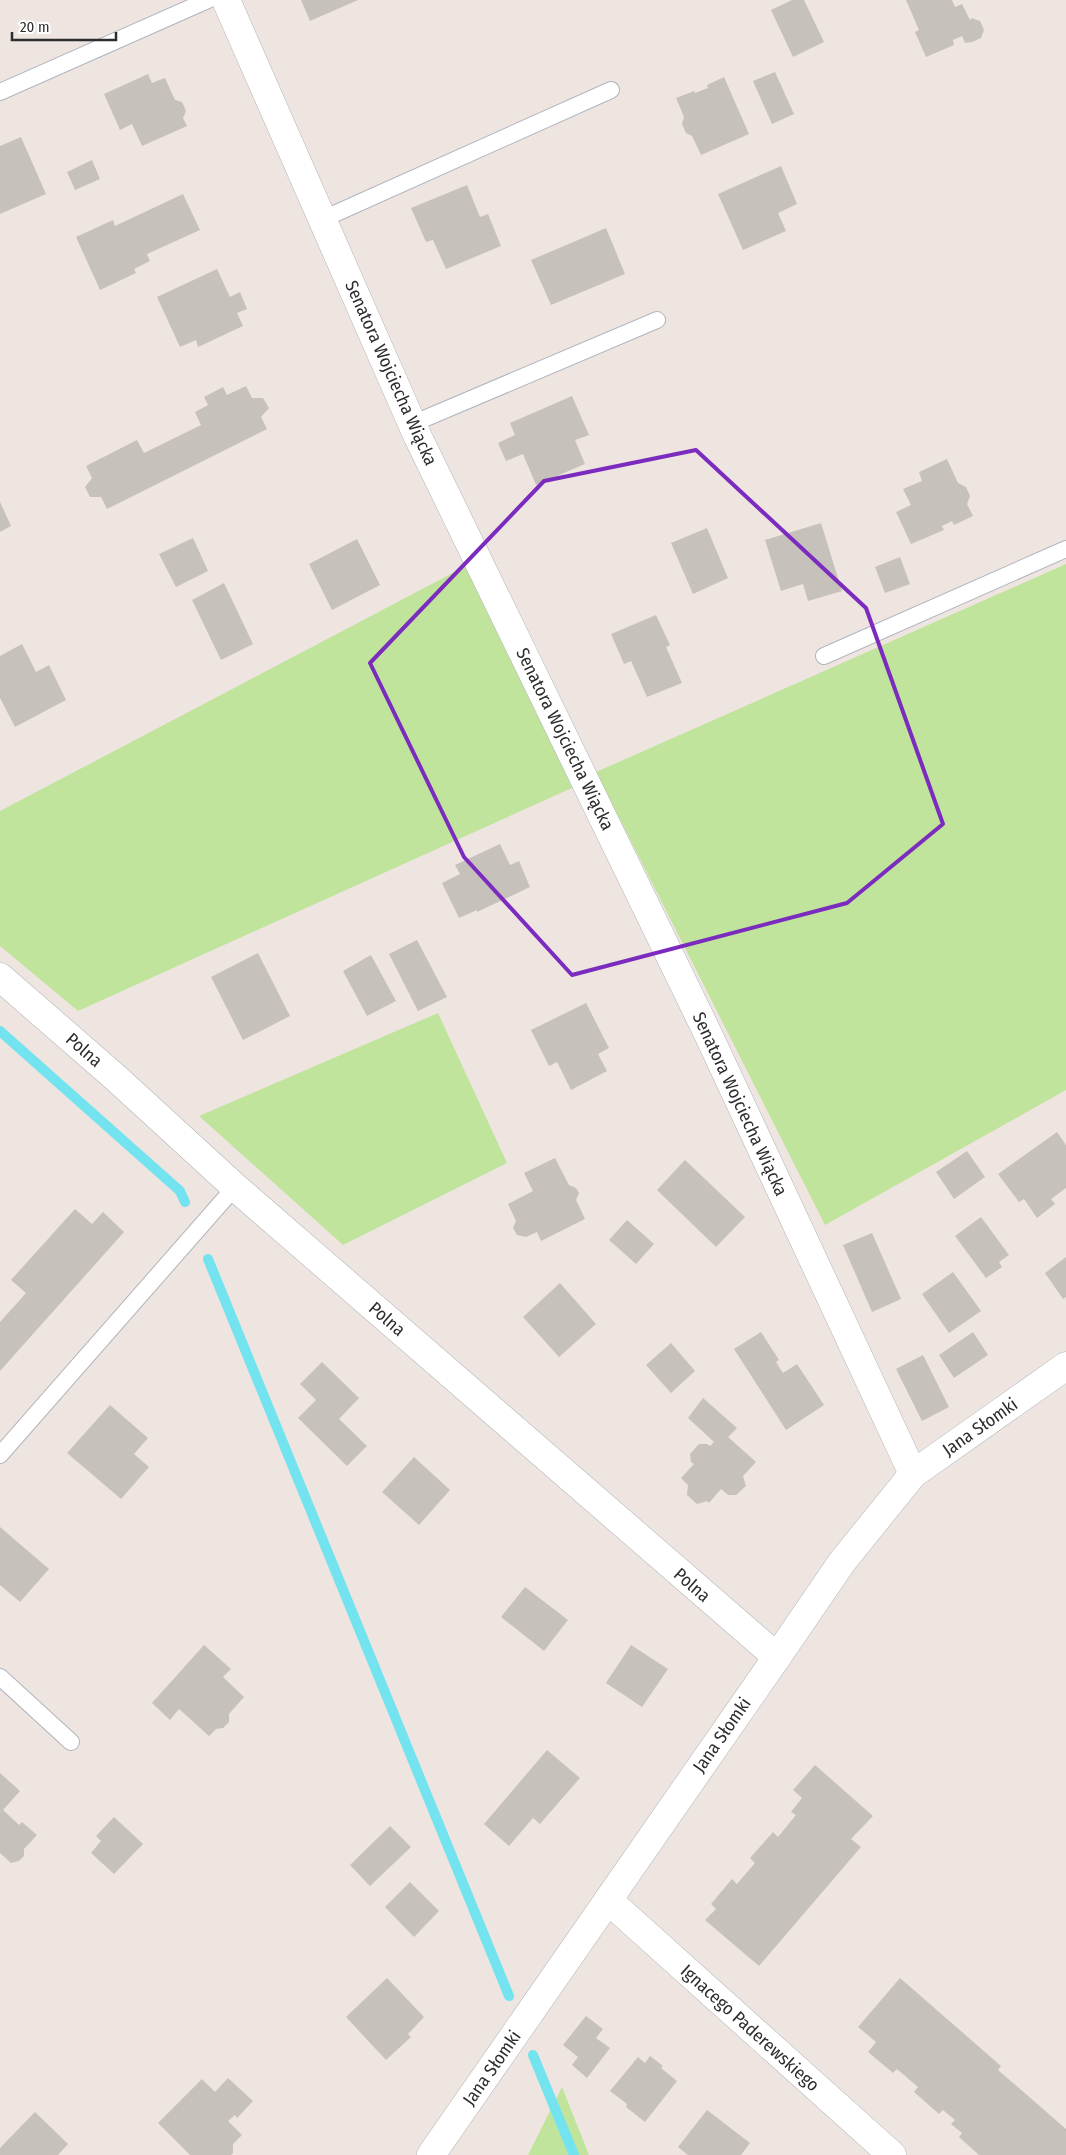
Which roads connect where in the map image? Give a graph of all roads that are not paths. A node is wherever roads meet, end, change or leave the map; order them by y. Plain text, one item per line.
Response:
1 (208, 0) edge
2 (226, 0) edge
3 (611, 90) dead end
4 (0, 92) edge
5 (323, 218) junction
6 (657, 320) dead end
7 (412, 424) junction
8 (1066, 549) edge
9 (824, 656) dead end
10 (0, 977) edge
11 (235, 1187) junction
12 (1066, 1366) edge
13 (0, 1455) edge
14 (913, 1474) junction
15 (777, 1657) junction
16 (0, 1677) edge
17 (72, 1742) dead end
18 (608, 1900) junction
19 (431, 2155) edge
20 (892, 2155) edge

1 - 4 lane
2 - 5 street, Senatora Wojciecha Wiącka
3 - 5 lane
5 - 7 street, Senatora Wojciecha Wiącka
6 - 7 lane
7 - 14 street, Senatora Wojciecha Wiącka
8 - 9 lane
10 - 11 street, Polna
11 - 13 lane
11 - 15 street, Polna
12 - 14 street, Jana Słomki
14 - 15 street, Jana Słomki
15 - 18 street, Jana Słomki
16 - 17 lane
18 - 19 street, Jana Słomki
18 - 20 street, Ignacego Paderewskiego

